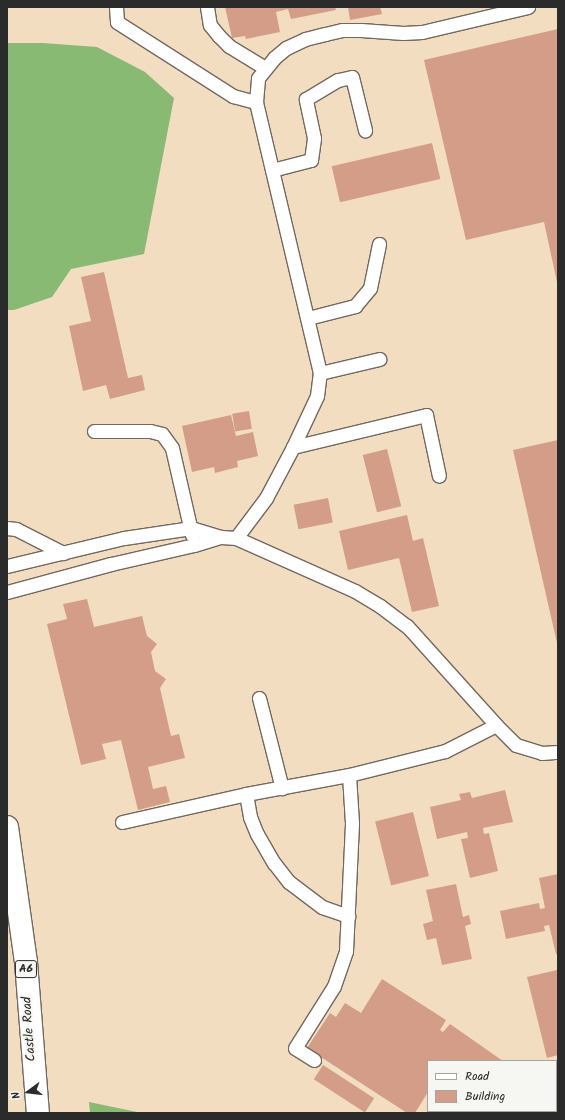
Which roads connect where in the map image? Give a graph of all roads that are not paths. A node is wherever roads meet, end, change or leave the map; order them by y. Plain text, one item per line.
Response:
1 (116, 7) edge
2 (207, 7) edge
3 (528, 7) edge
4 (265, 68) junction
5 (256, 102) junction
6 (365, 130) dead end
7 (272, 170) junction
8 (379, 244) dead end
9 (308, 318) junction
10 (379, 359) dead end
11 (320, 373) junction
12 (94, 431) dead end
13 (293, 447) junction
14 (439, 476) dead end
15 (7, 528) edge
16 (191, 528) junction
17 (220, 537) junction
18 (236, 538) junction
19 (194, 545) junction
20 (62, 553) junction
21 (7, 566) edge
22 (7, 592) edge
23 (259, 698) dead end
24 (496, 725) junction
25 (558, 752) edge
26 (349, 775) junction
27 (282, 788) junction
28 (246, 794) junction
29 (122, 822) dead end
30 (7, 826) edge
31 (348, 916) junction
32 (314, 1060) dead end
33 (38, 1113) edge

1 - 5 lane
2 - 4 lane
3 - 4 lane
4 - 5 lane
5 - 7 lane
6 - 7 lane
7 - 9 lane
8 - 9 lane
9 - 11 lane
10 - 11 lane
11 - 13 lane
12 - 16 lane
13 - 14 lane
13 - 18 lane
15 - 20 lane
16 - 17 lane
16 - 19 lane
16 - 20 lane
17 - 18 lane
17 - 19 lane
18 - 24 lane
19 - 22 lane
20 - 21 lane
23 - 27 lane
24 - 25 lane
24 - 26 lane
26 - 27 lane
26 - 31 lane
27 - 28 lane
28 - 29 lane
28 - 31 lane
30 - 33 main road, Castle Road / A6
31 - 32 lane

